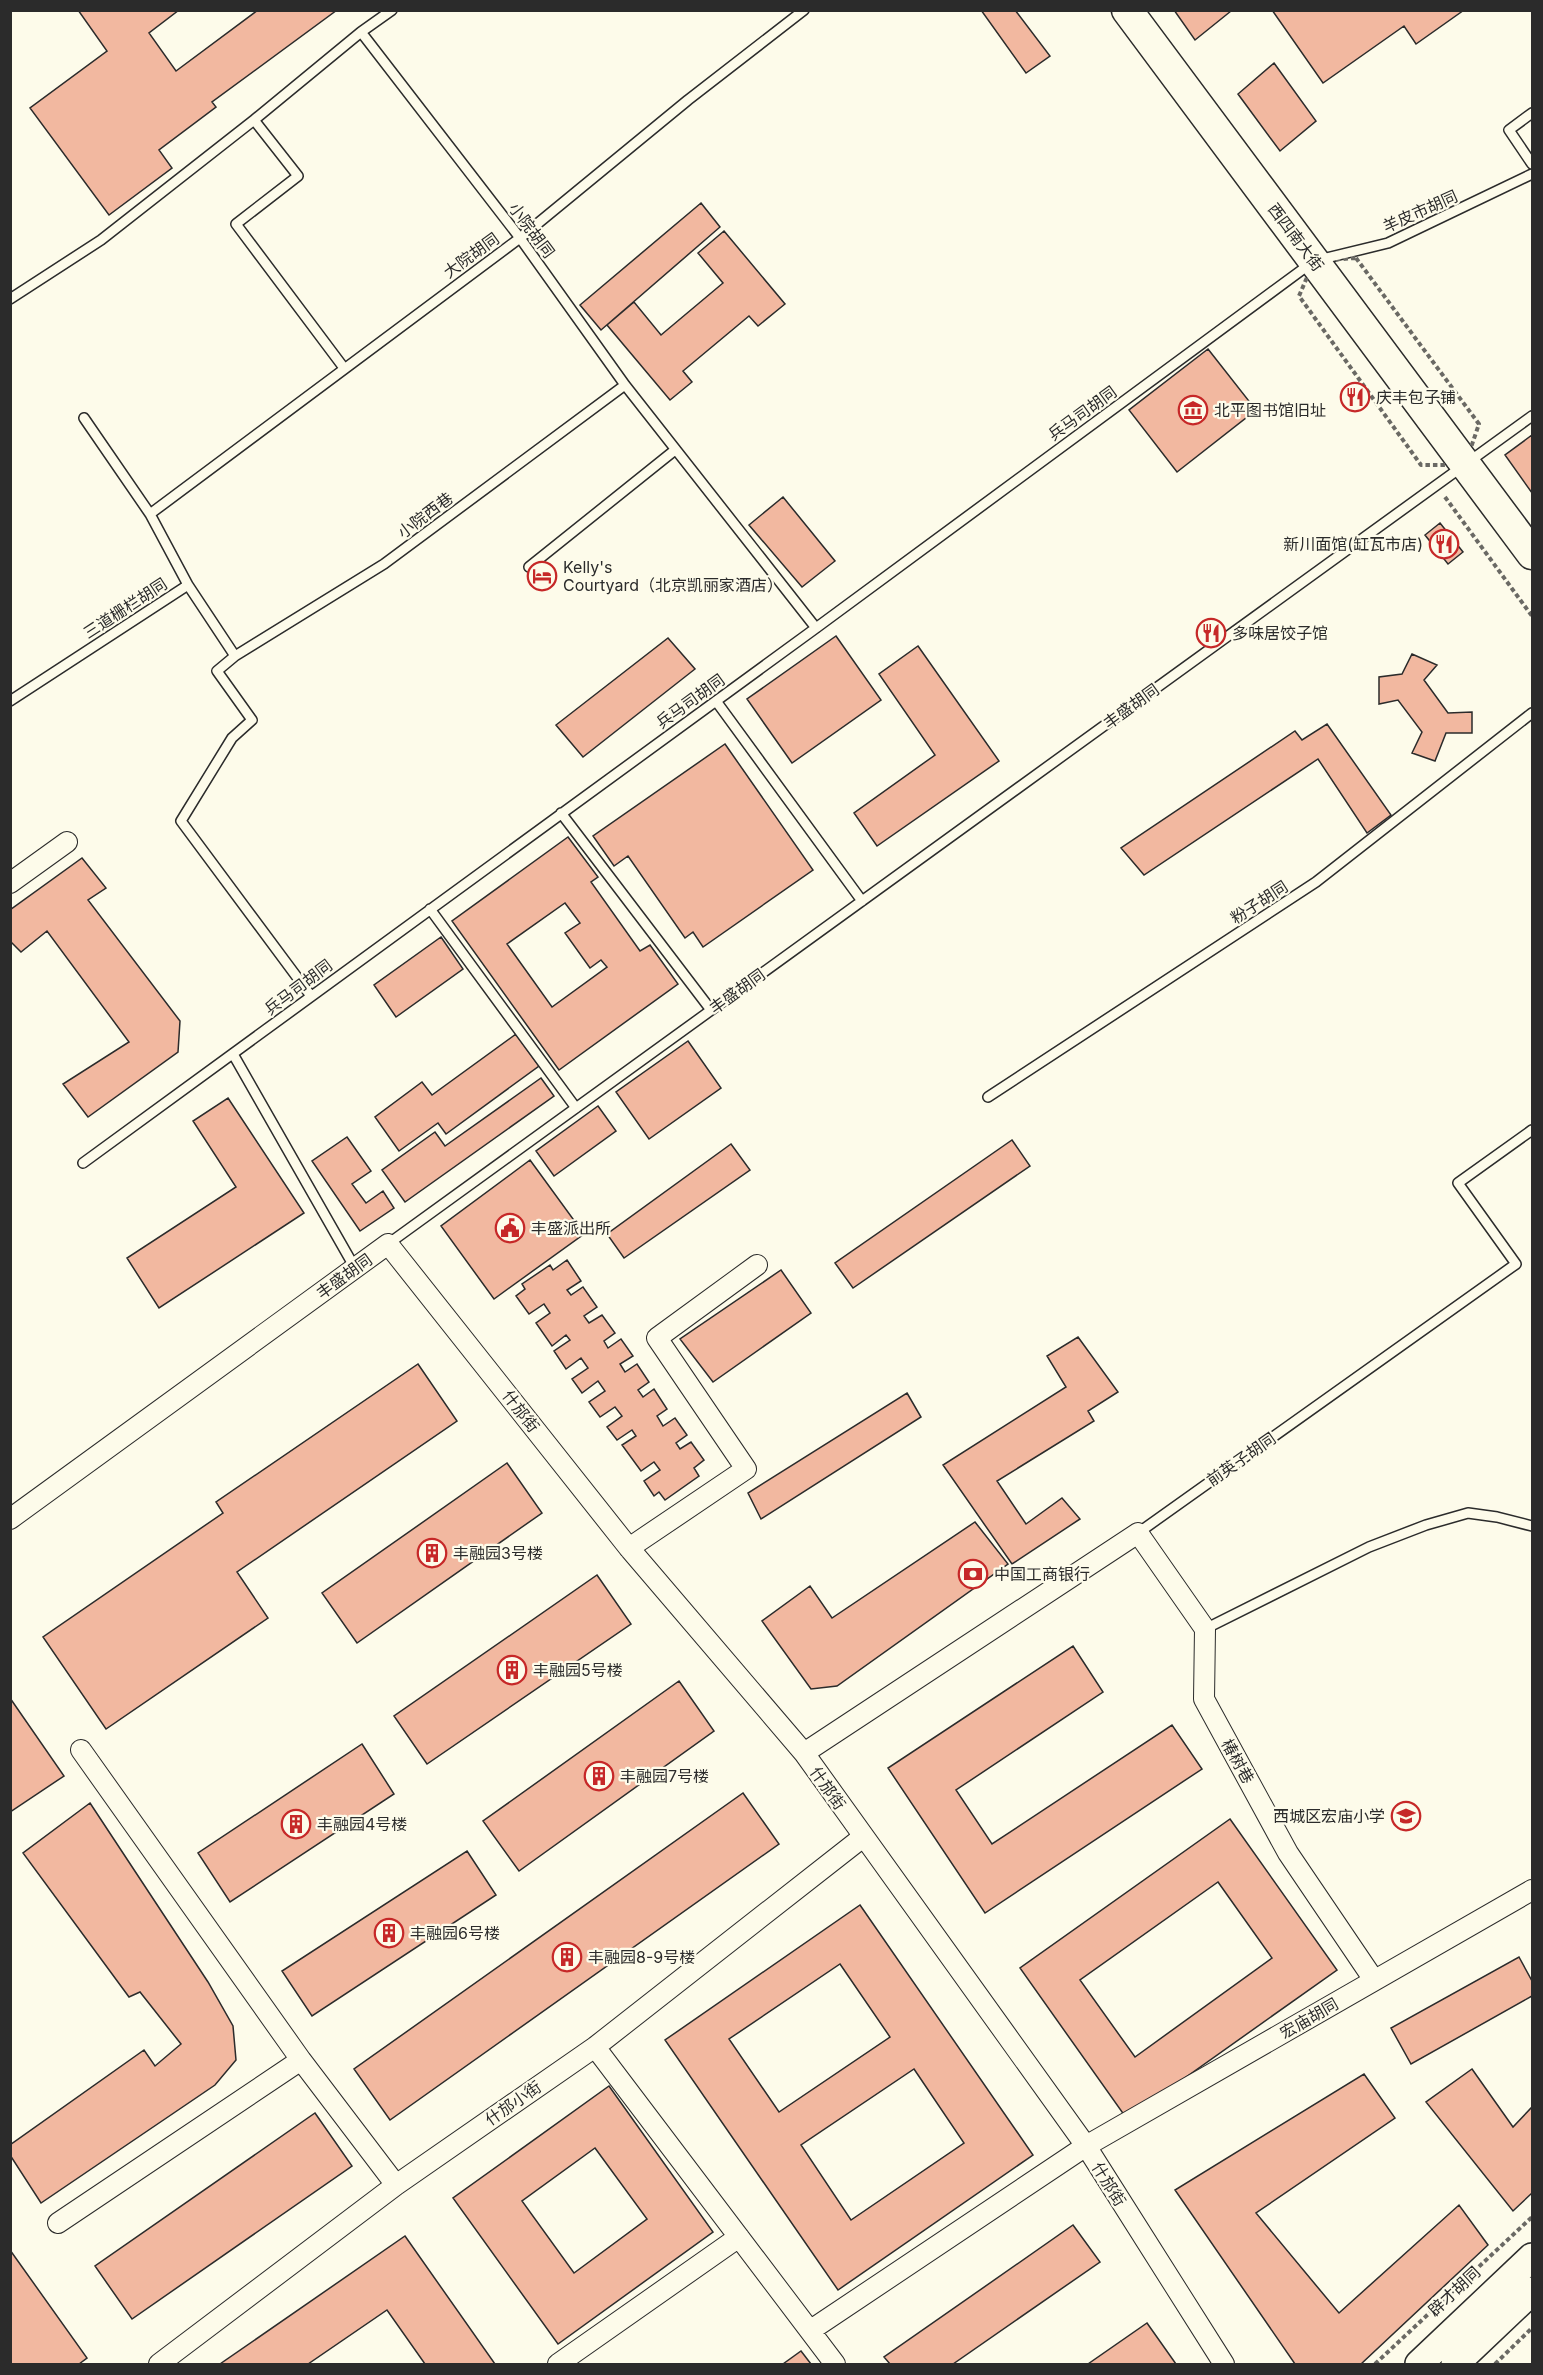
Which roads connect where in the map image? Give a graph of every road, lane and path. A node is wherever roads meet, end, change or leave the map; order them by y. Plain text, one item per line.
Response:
1 (392, 10) edge
2 (804, 10) edge
3 (1126, 10) edge
4 (361, 32) junction
5 (1533, 113) edge
6 (254, 120) junction
7 (1533, 164) edge
8 (1533, 174) edge
9 (520, 238) junction
10 (1314, 261) junction
11 (10, 299) edge
12 (344, 368) junction
13 (625, 385) junction
14 (1533, 416) edge
15 (84, 418) dead end
16 (675, 450) junction
17 (1421, 465) junction
18 (1465, 465) junction
19 (1436, 485) junction
20 (150, 514) junction
21 (1533, 554) edge
22 (529, 567) dead end
23 (188, 585) junction
24 (1533, 616) edge
25 (816, 628) junction
26 (235, 656) junction
27 (716, 701) junction
28 (10, 702) edge
29 (1533, 713) edge
30 (561, 813) junction
31 (67, 842) dead end
32 (10, 883) edge
33 (862, 901) junction
34 (430, 909) junction
35 (311, 996) junction
36 (711, 1010) junction
37 (233, 1054) junction
38 (988, 1097) dead end
39 (576, 1108) junction
40 (1533, 1130) edge
41 (83, 1163) dead end
42 (388, 1244) junction
43 (757, 1265) dead end
44 (355, 1268) junction
45 (10, 1519) edge
46 (1533, 1526) edge
47 (1138, 1533) junction
48 (629, 1548) junction
49 (1205, 1629) junction
50 (81, 1750) dead end
51 (804, 1753) junction
52 (863, 1837) junction
53 (1533, 1890) edge
54 (1374, 1980) junction
55 (595, 2047) junction
56 (301, 2060) junction
57 (1086, 2146) junction
58 (396, 2185) junction
59 (1533, 2217) edge
60 (58, 2223) dead end
61 (739, 2237) junction
62 (1533, 2257) edge
63 (1533, 2291) edge
64 (1533, 2328) edge
65 (811, 2330) junction
66 (162, 2364) edge
67 (558, 2364) edge
68 (835, 2364) edge
69 (1224, 2364) edge
70 (1375, 2364) edge
71 (1419, 2364) edge
72 (1455, 2364) edge
73 (1495, 2364) edge

1 - 4 lane
2 - 9 lane, 大院胡同
3 - 10 main road, 西四南大街
4 - 6 lane
4 - 9 lane, 小院胡同
5 - 7 lane
6 - 11 lane
6 - 12 lane
8 - 10 lane, 羊皮市胡同
9 - 12 lane, 大院胡同
9 - 13 lane, 小院胡同
10 - 17 path
10 - 18 main road, 西四南大街
10 - 18 path
10 - 25 lane, 兵马司胡同
12 - 20 lane, 大院胡同
13 - 16 lane, 小院胡同
13 - 26 lane, 小院西巷
14 - 18 lane, 丰盛胡同
15 - 20 lane, 三道栅栏胡同
16 - 22 lane
16 - 25 lane, 小院胡同
17 - 18 path
17 - 19 path
18 - 19 lane, 丰盛胡同
18 - 21 main road, 西四南大街
19 - 24 path
19 - 33 lane, 丰盛胡同
20 - 23 lane, 三道栅栏胡同
23 - 26 lane
23 - 28 lane, 三道栅栏胡同
25 - 27 lane, 兵马司胡同
26 - 35 lane
27 - 30 lane, 兵马司胡同
27 - 33 lane
29 - 38 lane, 粉子胡同
30 - 34 lane, 兵马司胡同
30 - 36 lane
31 - 32 street
33 - 36 lane, 丰盛胡同
34 - 35 lane, 兵马司胡同
34 - 39 lane
35 - 37 lane, 兵马司胡同
36 - 39 lane, 丰盛胡同
37 - 41 lane, 兵马司胡同
37 - 44 lane
39 - 42 lane, 丰盛胡同
40 - 47 lane, 前英子胡同
42 - 44 street, 丰盛胡同
42 - 48 street, 什邡街
43 - 48 street
44 - 45 street, 丰盛胡同
46 - 49 lane
47 - 49 street
47 - 51 street, 前英子胡同
48 - 51 street, 什邡街
49 - 54 street, 椿树巷
50 - 56 street
51 - 52 street, 什邡街
52 - 55 street, 什邡小街
52 - 57 street, 什邡街
53 - 54 street, 宏庙胡同
54 - 57 street, 宏庙胡同
55 - 58 street, 什邡小街
55 - 61 street
56 - 58 street
56 - 60 street
57 - 65 street, 宏庙胡同
57 - 69 street, 什邡街
58 - 66 street, 什邡小街
59 - 70 path, 辟才胡同
61 - 65 street
61 - 67 street
62 - 71 main road, 辟才胡同
63 - 72 main road
64 - 73 path
65 - 68 street

